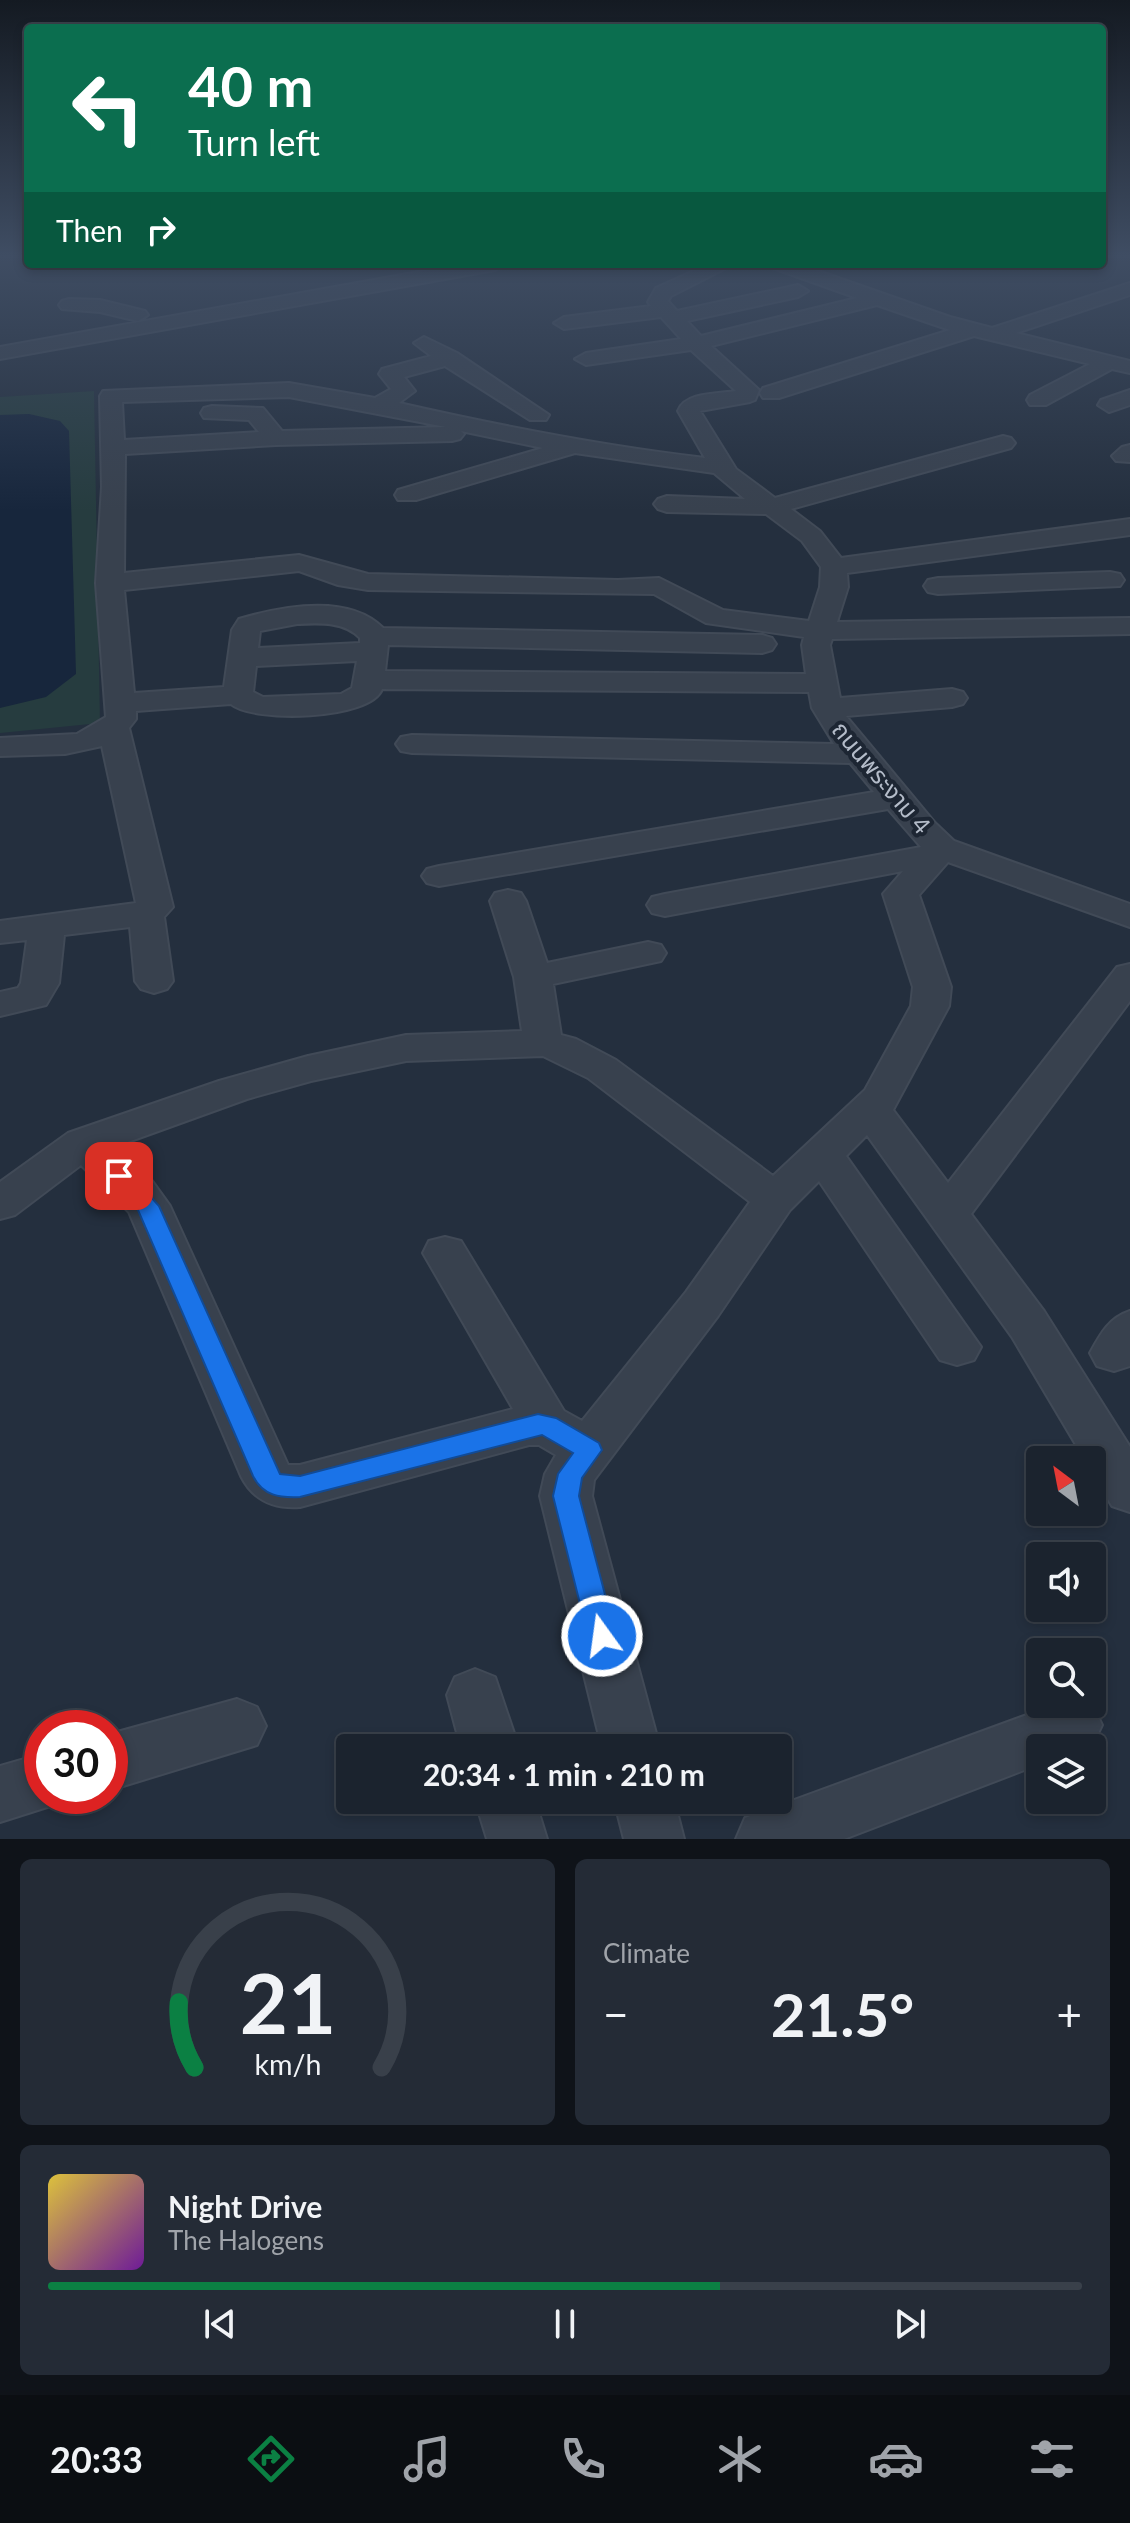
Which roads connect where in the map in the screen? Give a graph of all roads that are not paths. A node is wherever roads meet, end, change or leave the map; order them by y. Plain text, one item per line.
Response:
1 (73, 340) edge
2 (693, 340) edge
3 (709, 340) edge
4 (954, 340) edge
5 (1013, 340) edge
6 (1130, 342) edge
7 (424, 343) dead end
8 (696, 343) junction
9 (0, 353) edge
10 (449, 358) junction
11 (586, 359) dead end
12 (1109, 363) edge
13 (771, 393) dead end
14 (1038, 400) dead end
15 (378, 405) junction
16 (111, 421) junction
17 (480, 428) junction
18 (506, 434) junction
19 (276, 438) junction
20 (1003, 443) dead end
21 (578, 445) junction
22 (112, 448) junction
23 (724, 467) junction
24 (407, 495) dead end
25 (667, 504) dead end
26 (770, 507) junction
27 (1130, 527) edge
28 (1046, 539) junction
29 (969, 549) junction
30 (834, 567) junction
31 (231, 570) junction
32 (182, 575) junction
33 (111, 577) junction
34 (996, 583) junction
35 (938, 586) dead end
36 (1120, 586) edge
37 (151, 601) dead end
38 (1130, 626) edge
39 (1020, 629) junction
40 (455, 638) junction
41 (819, 638) junction
42 (373, 656) junction
43 (449, 680) junction
44 (238, 695) junction
45 (825, 696) junction
46 (952, 698) dead end
47 (116, 716) junction
48 (412, 744) dead end
49 (0, 747) edge
50 (859, 754) junction
51 (897, 798) junction
52 (939, 851) junction
53 (439, 876) dead end
54 (508, 901) dead end
55 (665, 905) dead end
56 (146, 913) junction
57 (1130, 916) edge
58 (47, 926) junction
59 (0, 932) edge
60 (648, 953) dead end
61 (1130, 975) edge
62 (533, 977) junction
63 (154, 981) dead end
64 (0, 1004) edge
65 (543, 1043) junction
66 (871, 1110) junction
67 (83, 1143) junction
68 (822, 1153) junction
69 (775, 1199) junction
70 (0, 1204) edge
71 (948, 1214) junction
72 (445, 1253) dead end
73 (957, 1347) dead end
74 (547, 1425) junction
75 (590, 1450) junction
76 (1130, 1491) edge
77 (475, 1695) dead end
78 (1073, 1725) dead end
79 (237, 1726) dead end
80 (486, 1734) edge
81 (627, 1734) edge
82 (128, 1757) edge
83 (24, 1787) edge
84 (0, 1794) edge
85 (509, 1814) edge
86 (648, 1814) edge
87 (517, 1839) edge
88 (654, 1839) edge
89 (766, 1839) edge

1 - 9 street
2 - 8 street
3 - 8 street
4 - 13 street
5 - 12 street
6 - 12 street
7 - 10 street
8 - 11 street
8 - 23 street
10 - 15 street
10 - 17 street
12 - 14 street
15 - 16 street
15 - 17 street
16 - 19 street
16 - 22 street
17 - 18 street
18 - 19 street
18 - 21 street
19 - 22 street
20 - 26 street
21 - 23 street
21 - 24 street
22 - 33 street
23 - 26 street
25 - 26 street
26 - 30 street
27 - 28 street
28 - 29 street
28 - 36 street
29 - 30 street
29 - 34 street
30 - 41 street, ถนนพระงาม 4
31 - 32 street
31 - 33 street
31 - 41 street
32 - 33 street
32 - 37 street
33 - 47 street
34 - 35 street
34 - 36 street
34 - 39 street
38 - 39 street
39 - 41 street
40 - 41 street
40 - 42 street
40 - 43 street
41 - 45 street, ถนนพระงาม 4
42 - 43 street
42 - 44 street
42 - 44 street
43 - 45 street
44 - 47 street
45 - 46 street
45 - 50 street, ถนนพระงาม 4
47 - 49 street
47 - 56 street
48 - 50 street
50 - 51 street, ถนนพระงาม 4
51 - 52 street, ถนนพระงาม 4
51 - 53 street
52 - 55 street
52 - 57 street, ถนนพระงาม 4
52 - 66 street
54 - 62 street
56 - 58 street
56 - 63 street
58 - 59 street
58 - 64 street
60 - 62 street
61 - 71 street
62 - 65 street
65 - 67 street
65 - 69 street
66 - 68 street
66 - 71 street
67 - 70 street
67 - 74 street
68 - 69 street
68 - 73 street
69 - 75 street
71 - 76 street
72 - 74 street
74 - 75 street
75 - 81 street
77 - 80 street
78 - 89 street
79 - 82 street
83 - 84 street
85 - 87 street
86 - 88 street

